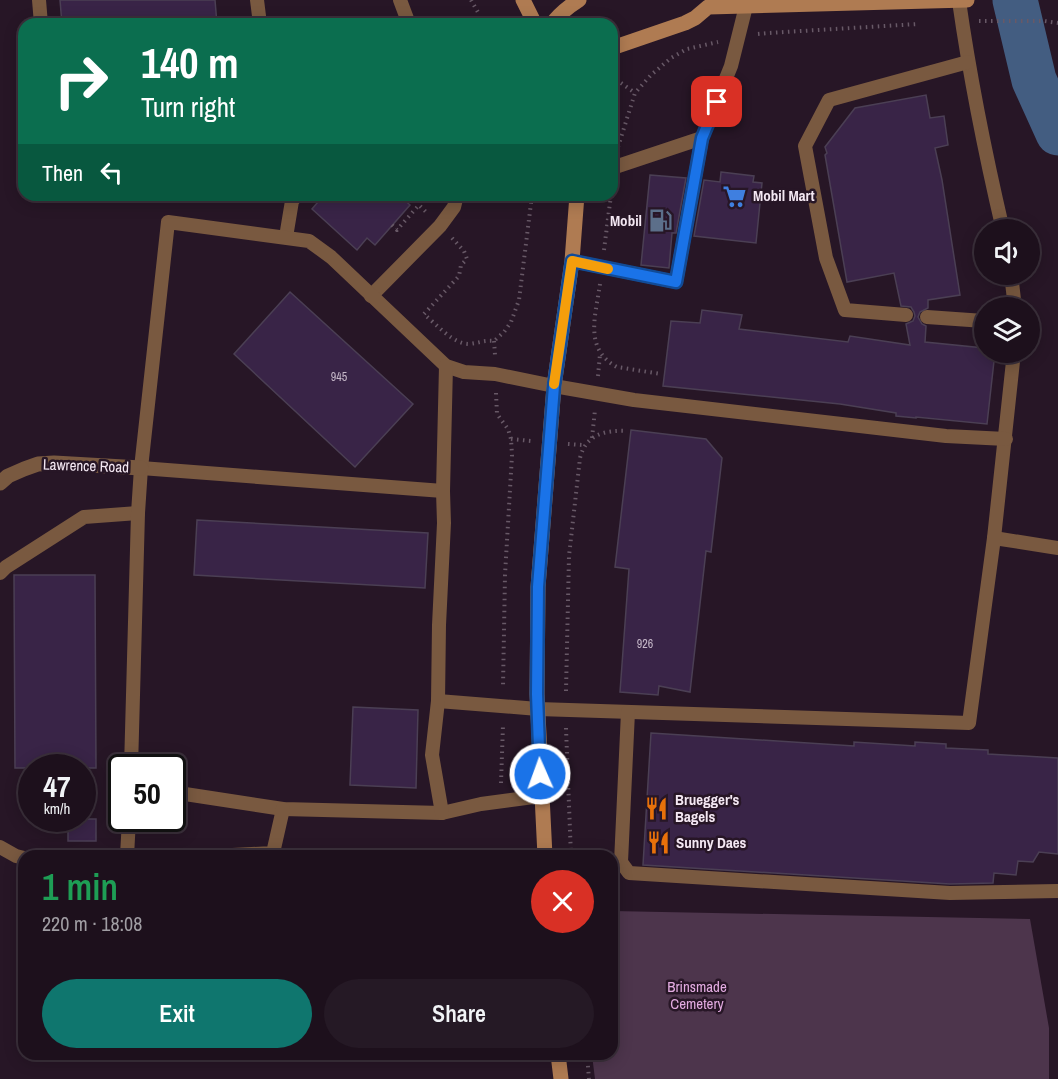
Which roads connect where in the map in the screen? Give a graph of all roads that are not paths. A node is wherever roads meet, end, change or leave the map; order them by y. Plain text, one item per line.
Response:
1 (39, 0) edge
2 (257, 0) edge
3 (399, 0) edge
4 (579, 0) edge
5 (959, 0) edge
6 (967, 0) edge
7 (524, 1) edge
8 (704, 3) edge
9 (746, 6) junction
10 (40, 18) edge
11 (259, 18) edge
12 (407, 18) edge
13 (531, 18) edge
14 (556, 18) edge
15 (618, 46) edge
16 (968, 62) junction
17 (702, 138) junction
18 (618, 167) edge
19 (292, 201) edge
20 (456, 201) edge
21 (577, 201) edge
22 (1000, 219) edge
23 (286, 237) junction
24 (572, 261) junction
25 (371, 296) junction
26 (906, 315) dead end
27 (927, 317) dead end
28 (974, 320) edge
29 (1013, 363) edge
30 (446, 366) junction
31 (554, 386) junction
32 (1006, 439) junction
33 (141, 468) junction
34 (0, 483) edge
35 (443, 491) junction
36 (138, 513) junction
37 (994, 538) junction
38 (1058, 548) edge
39 (0, 573) edge
40 (438, 701) junction
41 (538, 709) junction
42 (628, 712) junction
43 (131, 754) edge
44 (186, 794) edge
45 (541, 796) junction
46 (283, 809) junction
47 (442, 813) junction
48 (128, 832) edge
49 (0, 847) edge
50 (127, 850) edge
51 (274, 850) edge
52 (545, 850) edge
53 (18, 856) edge
54 (1058, 891) edge
55 (559, 1060) edge
56 (561, 1079) edge

1 - 10 lane
2 - 11 lane
3 - 12 lane
4 - 14 main road
5 - 6 main road
5 - 9 main road
5 - 16 lane
7 - 13 main road
8 - 9 main road
8 - 15 main road
9 - 17 lane
16 - 22 lane
16 - 26 lane
17 - 18 lane
17 - 24 lane
19 - 23 lane
20 - 25 lane
21 - 24 main road
23 - 25 lane
23 - 33 lane
24 - 31 main road
25 - 30 lane
27 - 28 lane
29 - 32 lane
30 - 31 lane
30 - 35 lane
31 - 32 lane
31 - 41 main road
32 - 37 lane
33 - 34 street, Lawrence Road
33 - 35 lane
33 - 36 lane
35 - 40 lane
36 - 39 lane
36 - 43 lane
37 - 38 lane
37 - 42 lane
40 - 41 lane
40 - 47 lane
41 - 42 lane
41 - 45 main road
42 - 54 lane
44 - 46 lane
45 - 47 lane
45 - 52 main road
46 - 47 lane
46 - 51 lane
48 - 50 lane
49 - 53 lane
55 - 56 main road

